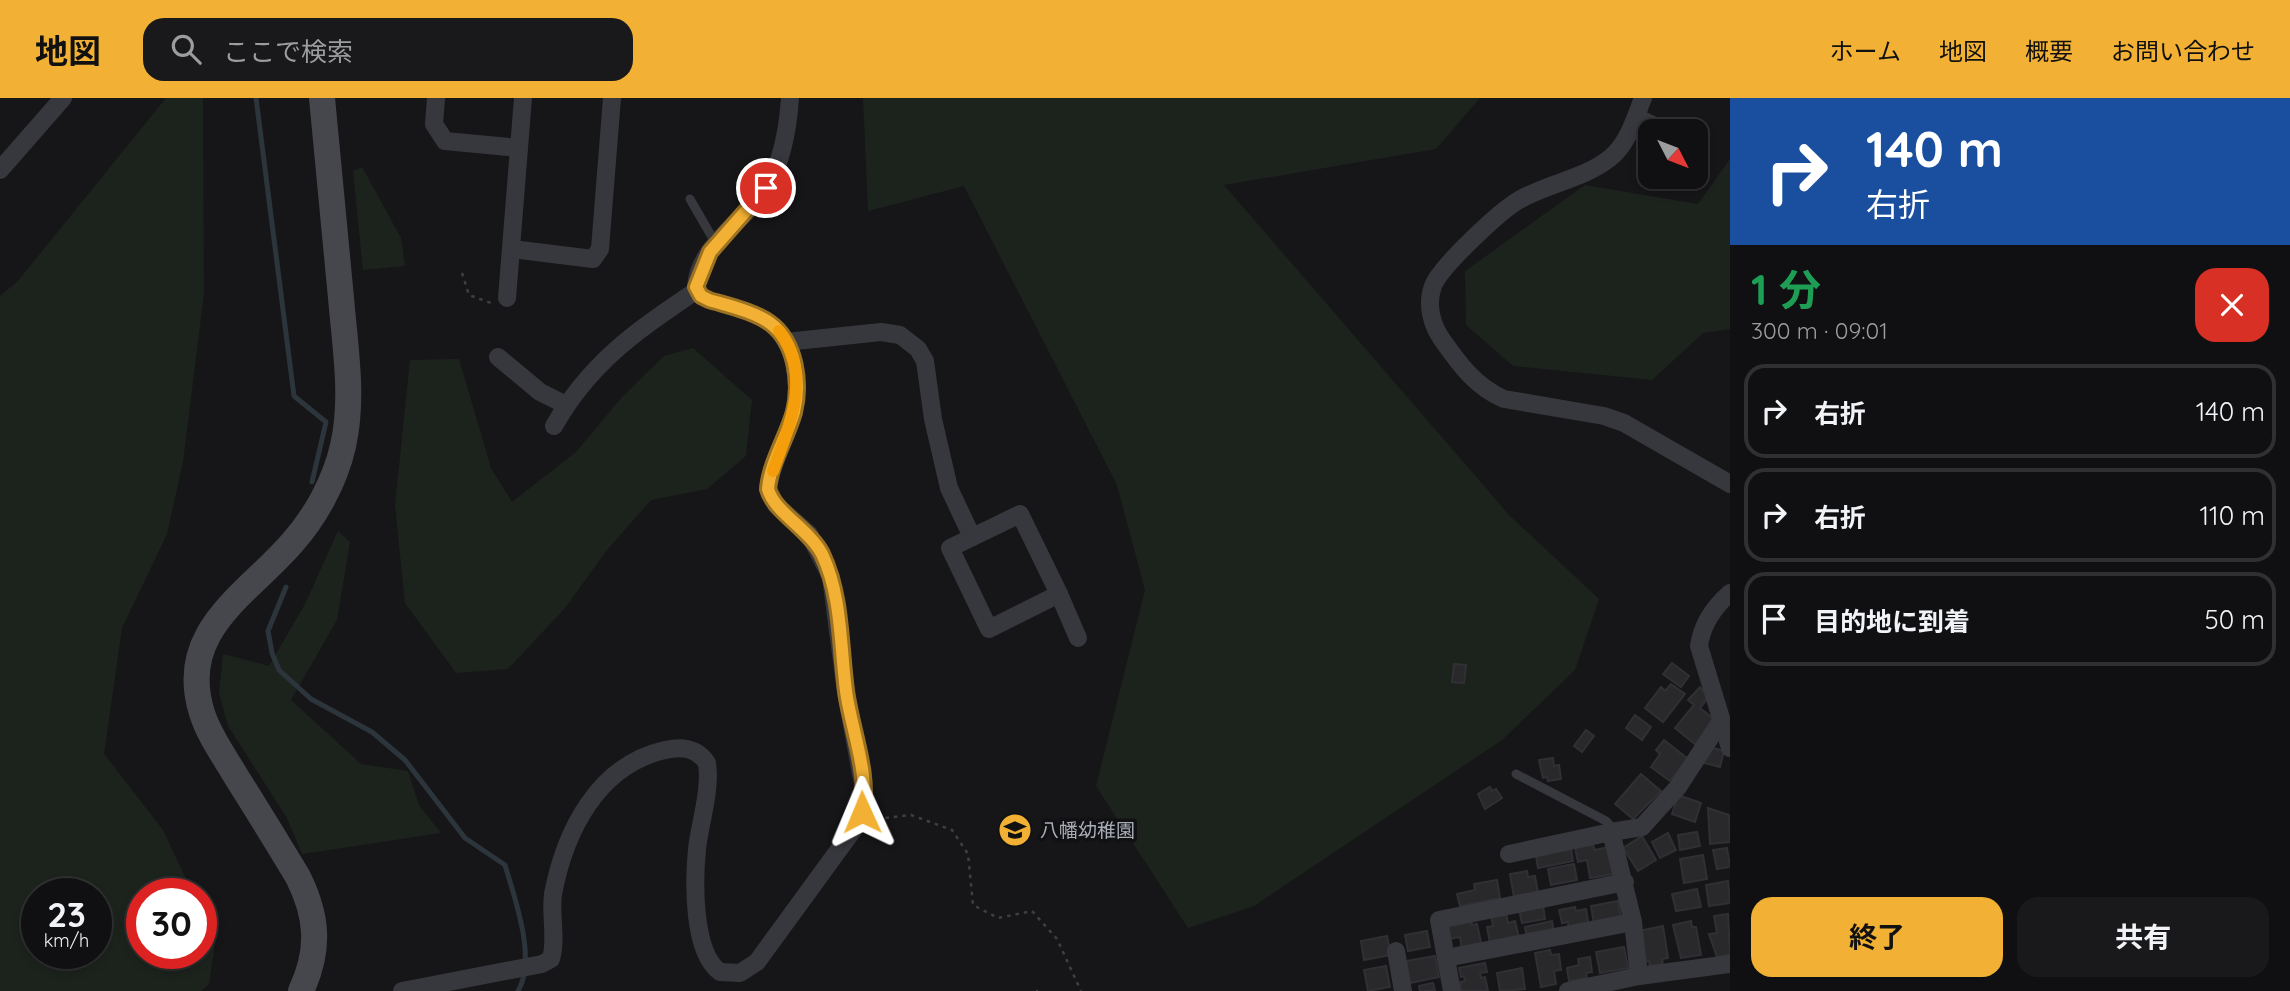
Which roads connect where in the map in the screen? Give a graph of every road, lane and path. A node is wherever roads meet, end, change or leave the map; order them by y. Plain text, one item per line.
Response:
1 (63, 98) edge
2 (322, 98) edge
3 (436, 98) edge
4 (523, 98) edge
5 (612, 98) edge
6 (790, 98) edge
7 (1640, 106) edge
8 (1660, 119) edge
9 (520, 148) junction
10 (0, 170) edge
11 (690, 199) dead end
12 (716, 244) junction
13 (512, 249) junction
14 (462, 273) dead end
15 (697, 290) junction
16 (507, 298) joint
17 (786, 342) junction
18 (498, 357) dead end
19 (566, 405) junction
20 (554, 426) dead end
21 (1730, 484) edge
22 (972, 537) junction
23 (1730, 593) edge
24 (1059, 594) junction
25 (1078, 639) dead end
26 (1721, 688) edge
27 (1721, 720) junction
28 (1730, 748) edge
29 (1516, 774) dead end
30 (859, 822) junction
31 (1613, 832) junction
32 (1509, 854) dead end
33 (1625, 883) junction
34 (1633, 922) junction
35 (1396, 951) dead end
36 (1446, 958) junction
37 (1730, 964) edge
38 (1639, 976) junction
39 (301, 991) edge
40 (402, 991) edge
41 (1081, 991) edge
42 (1403, 991) edge
43 (1452, 991) edge
44 (1568, 991) edge

1 - 10 street
2 - 39 street
3 - 9 street
4 - 9 street
5 - 13 street
6 - 12 street
7 - 8 lane
7 - 21 street
9 - 13 street
11 - 12 lane
12 - 15 street
13 - 16 street
14 - 16 path
15 - 17 street
15 - 19 street
17 - 22 street
17 - 30 street
18 - 19 street
19 - 20 street
22 - 24 street
22 - 24 street
23 - 26 street
24 - 25 street
26 - 27 street
27 - 28 street
27 - 31 street
29 - 31 lane
30 - 40 street
30 - 41 path
31 - 32 street
31 - 33 street
33 - 34 street
33 - 36 street
34 - 36 street
34 - 38 street
35 - 42 street
36 - 43 street
37 - 38 street
38 - 44 street

